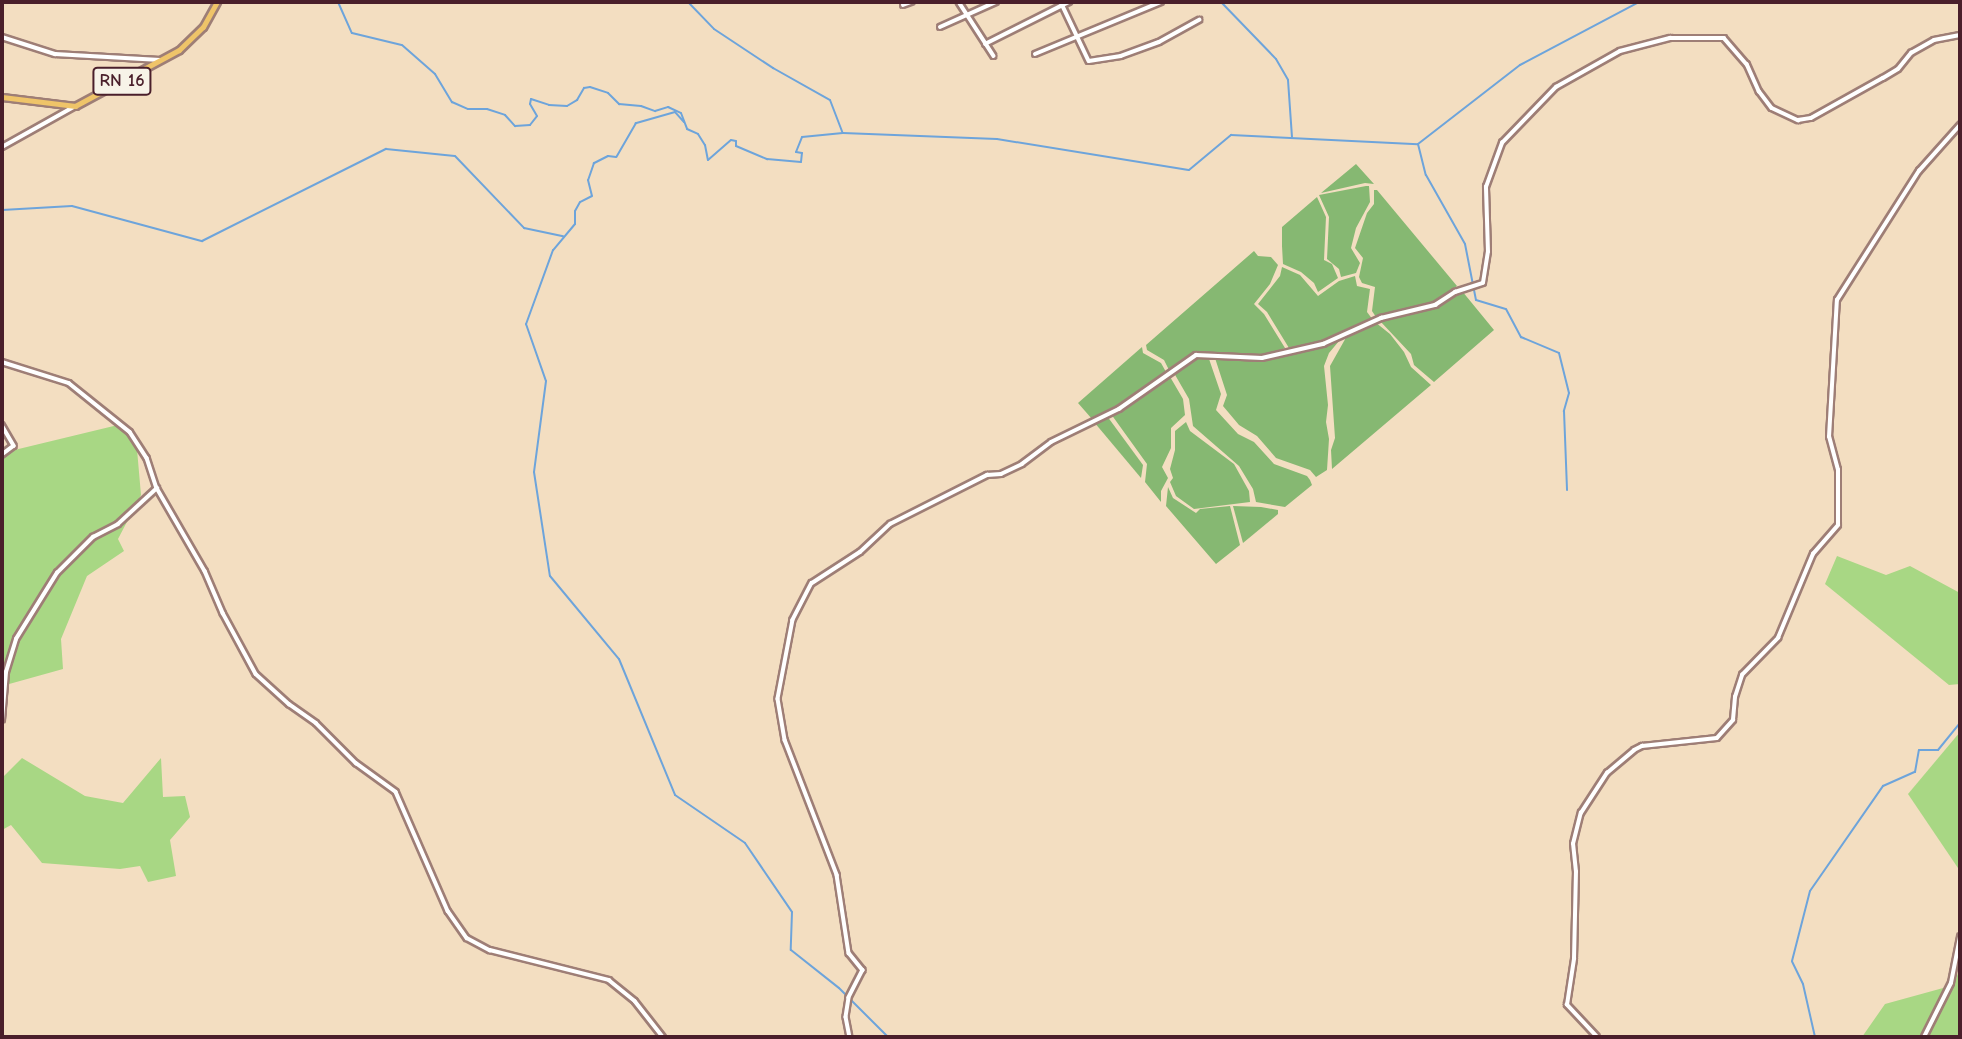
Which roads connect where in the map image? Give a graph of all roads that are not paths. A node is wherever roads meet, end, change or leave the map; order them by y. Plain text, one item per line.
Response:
1 (217, 2) edge
2 (911, 2) edge
3 (959, 2) edge
4 (996, 2) edge
5 (1069, 2) edge
6 (1161, 2) edge
7 (1062, 3) edge
8 (903, 5) dead end
9 (967, 14) junction
10 (1199, 20) dead end
11 (940, 27) dead end
12 (1960, 35) edge
13 (2, 37) edge
14 (1078, 37) junction
15 (985, 44) junction
16 (1035, 54) dead end
17 (994, 56) dead end
18 (162, 60) junction
19 (2, 97) edge
20 (75, 106) junction
21 (1960, 125) edge
22 (2, 147) edge
23 (2, 362) edge
24 (2, 425) edge
25 (2, 455) edge
26 (157, 488) junction
27 (2, 720) edge
28 (1960, 937) edge
29 (663, 1037) edge
30 (850, 1037) edge
31 (1597, 1037) edge
32 (1924, 1037) edge

1 - 18 main road, RN 16
2 - 8 street
3 - 9 street
4 - 9 street
5 - 7 street
6 - 14 street
7 - 14 street
7 - 15 street
9 - 11 street
9 - 15 street
10 - 14 street
12 - 30 street
13 - 18 street
14 - 16 street
15 - 17 street
18 - 20 main road, RN 16
19 - 20 main road, RN 16
20 - 22 street
21 - 31 street
23 - 26 street
24 - 25 street
26 - 27 street
26 - 29 street
28 - 32 street

